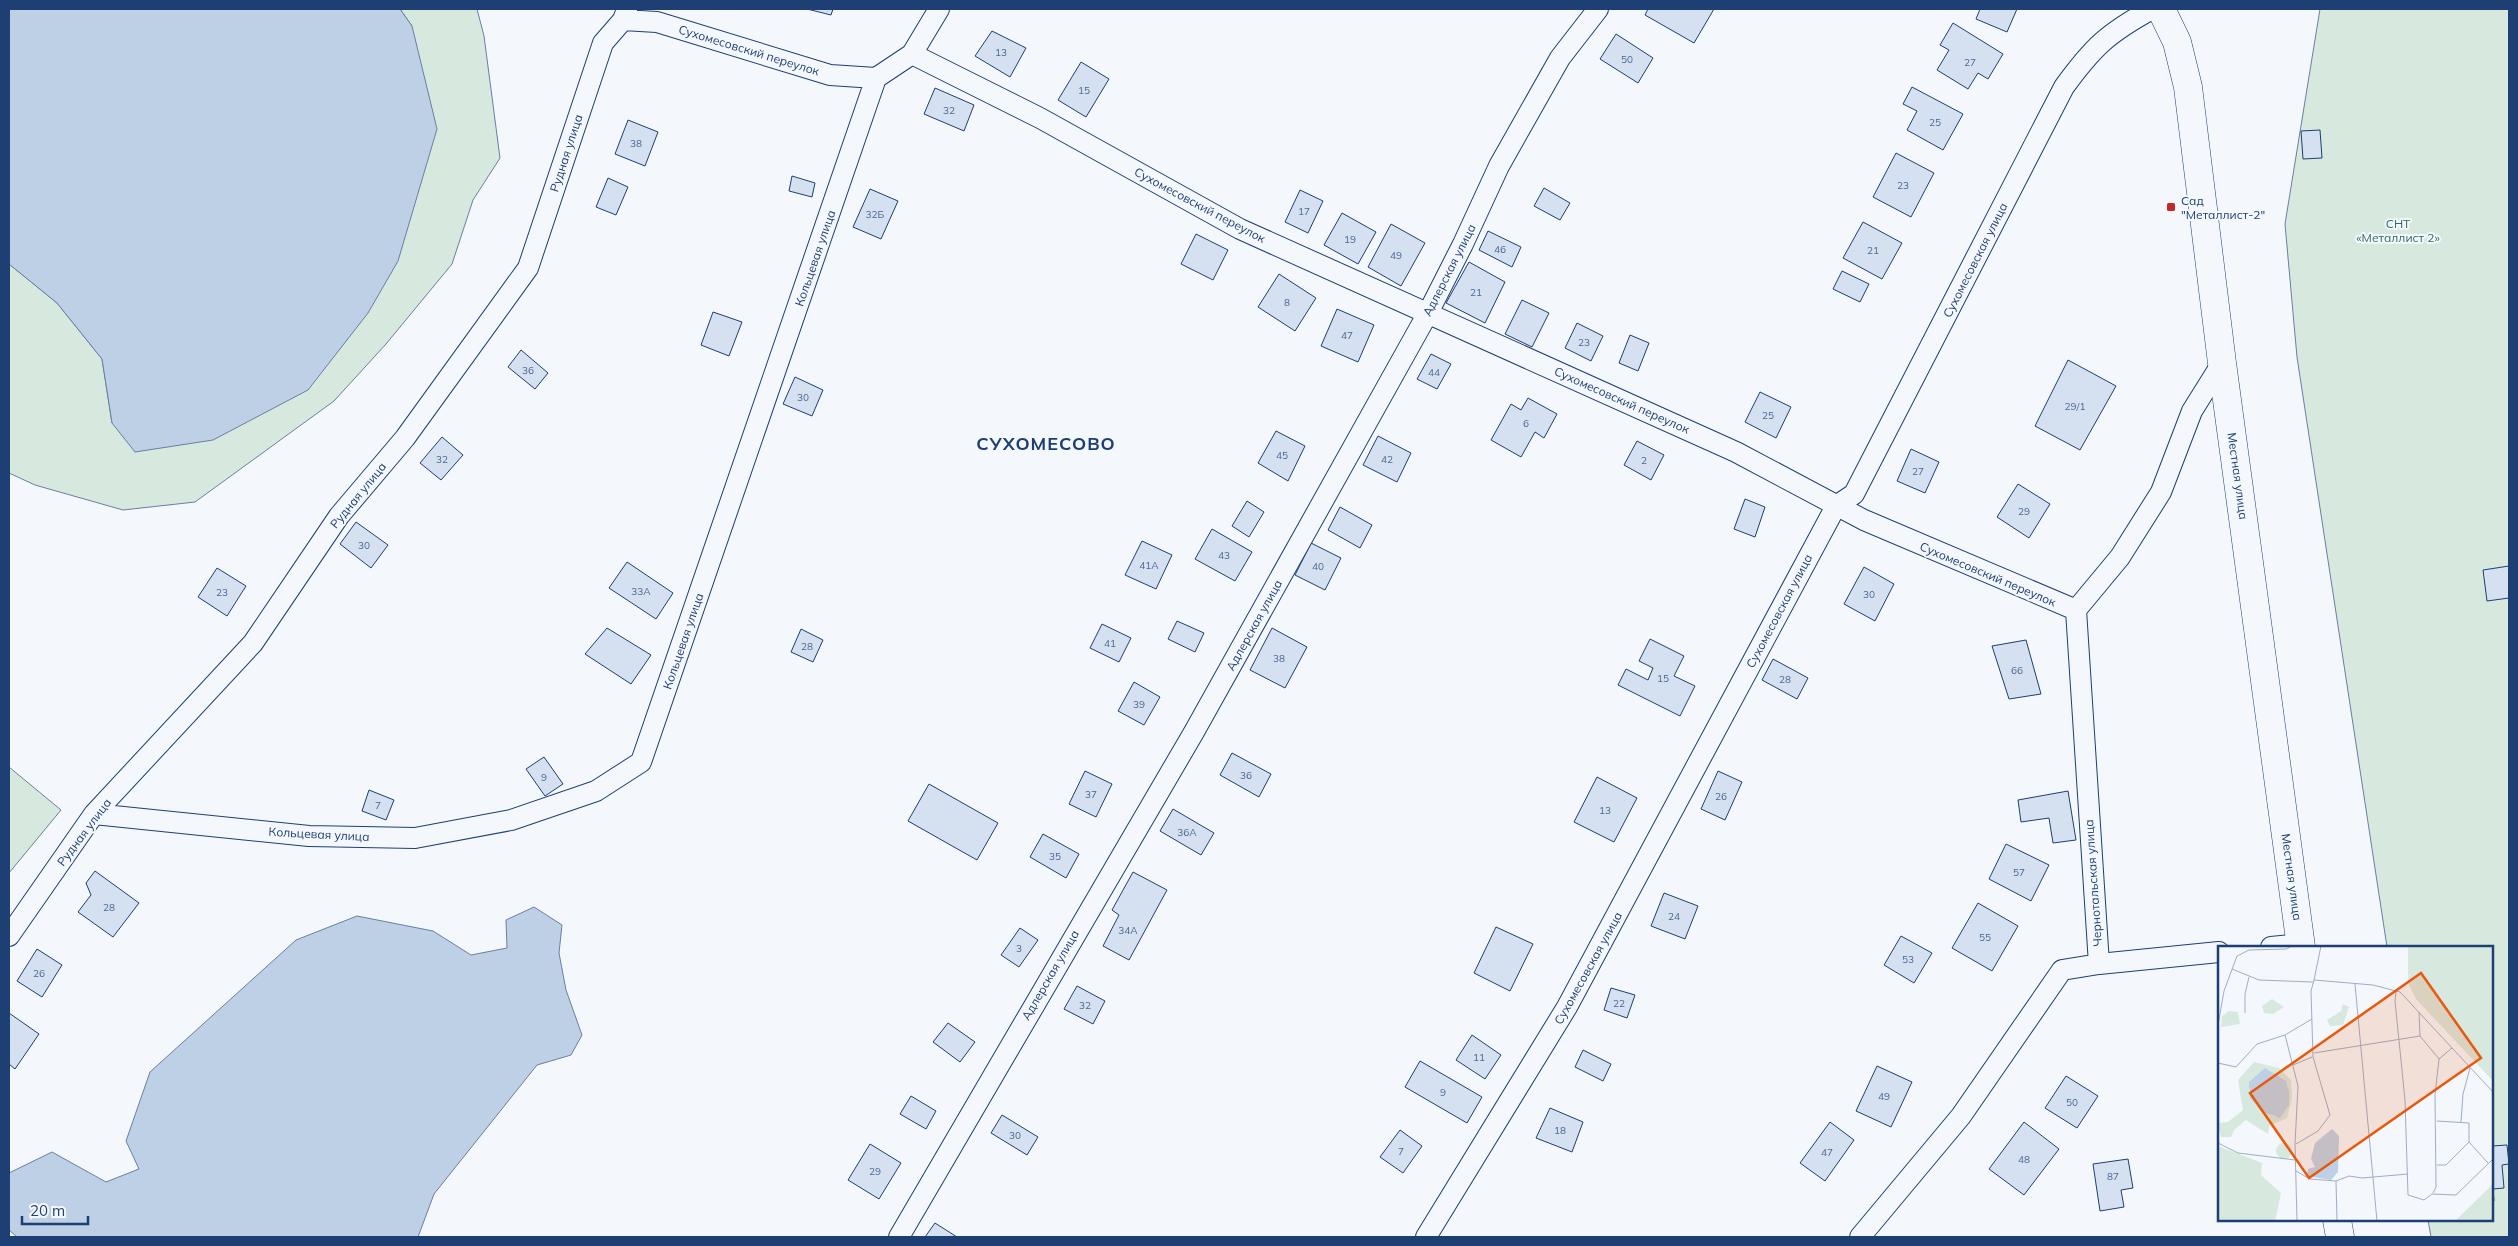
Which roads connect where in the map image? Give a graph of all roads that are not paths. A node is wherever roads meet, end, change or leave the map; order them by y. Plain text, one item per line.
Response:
1 (939, 9) edge
2 (1598, 9) edge
3 (2152, 9) edge
4 (2161, 9) edge
5 (625, 15) edge
6 (912, 54) junction
7 (876, 78) junction
8 (1428, 313) junction
9 (2222, 363) junction
10 (1836, 506) junction
11 (2076, 610) junction
12 (94, 814) junction
13 (9, 936) edge
14 (2301, 946) edge
15 (2218, 952) edge
16 (2099, 964) junction
17 (2337, 1221) edge
18 (899, 1237) edge
19 (1426, 1237) edge
20 (1860, 1237) edge
21 (2340, 1237) edge

1 - 6 street
2 - 8 street, Адлерская улица
3 - 10 street, Сухомесовская улица
4 - 9 main road, Местная улица
5 - 7 street, Сухомесовский переулок
5 - 12 street, Рудная улица
6 - 7 street
6 - 8 street, Сухомесовский переулок
7 - 12 street, Кольцевая улица
8 - 10 street, Сухомесовский переулок
8 - 18 street, Адлерская улица
9 - 11 street
9 - 14 main road, Местная улица
10 - 11 street, Сухомесовский переулок
10 - 19 street, Сухомесовская улица
11 - 16 street, Чернотальская улица
12 - 13 street, Рудная улица
15 - 16 street
16 - 20 street, Чернотальская улица
17 - 21 main road

